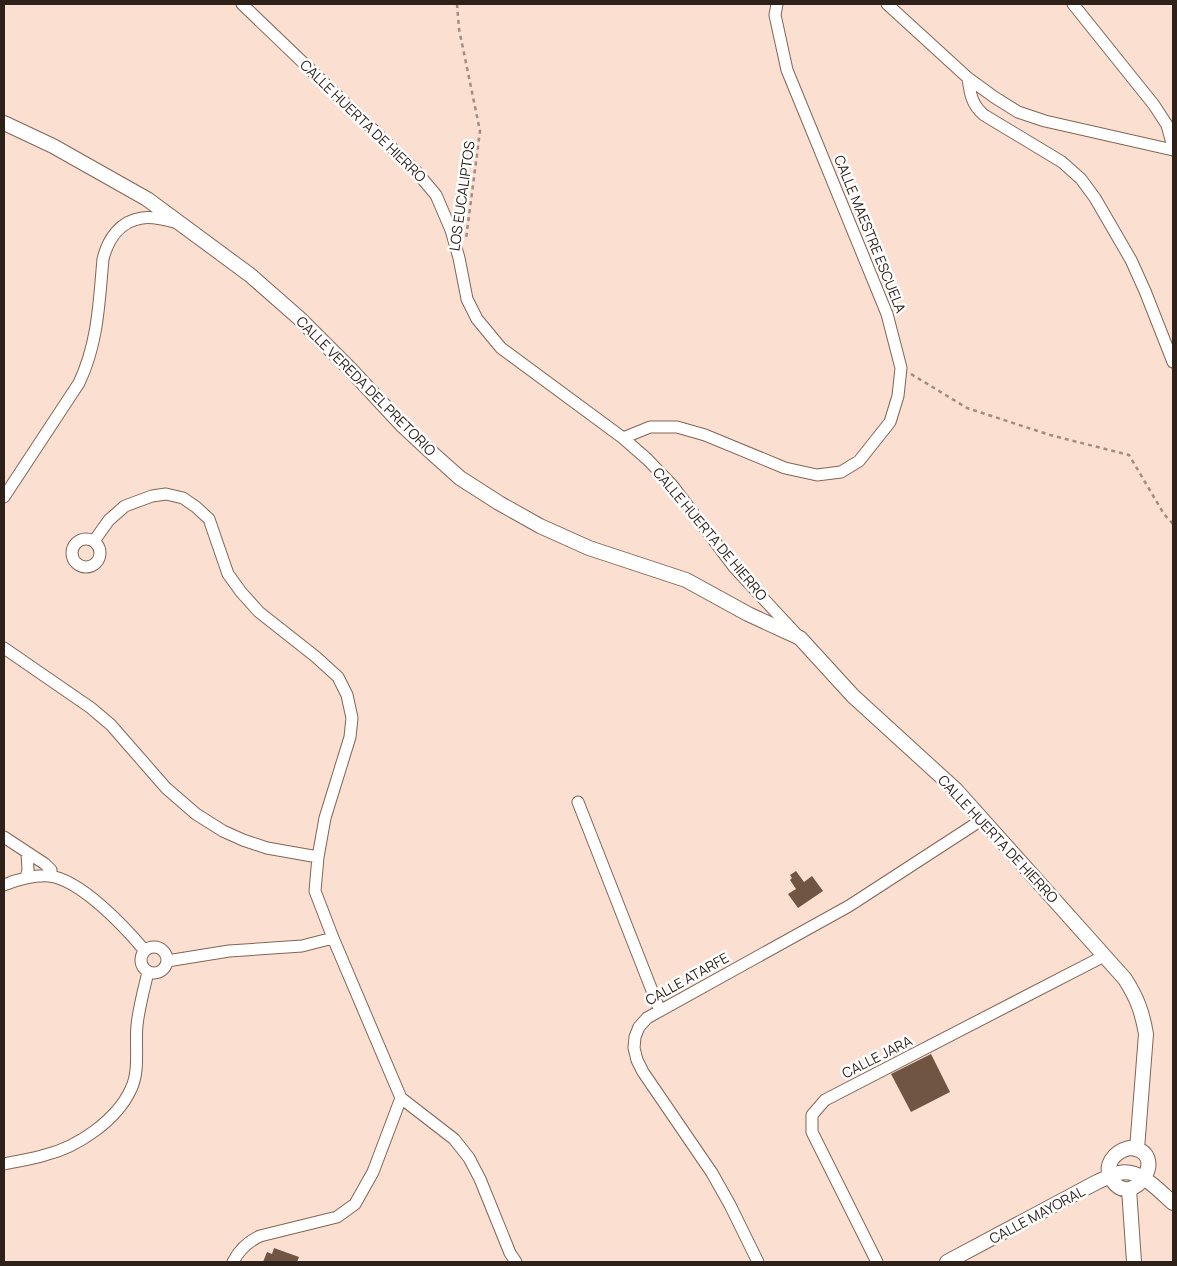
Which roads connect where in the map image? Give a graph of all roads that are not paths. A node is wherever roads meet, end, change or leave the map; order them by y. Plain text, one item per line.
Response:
1 (242, 4) edge
2 (777, 4) edge
3 (888, 4) edge
4 (1073, 4) edge
5 (968, 78) junction
6 (4, 122) edge
7 (1173, 148) edge
8 (146, 199) junction
9 (142, 218) junction
10 (182, 224) junction
11 (1173, 362) edge
12 (623, 438) junction
13 (4, 497) edge
14 (94, 542) dead end
15 (764, 599) junction
16 (748, 614) junction
17 (800, 638) junction
18 (4, 648) edge
19 (578, 802) dead end
20 (983, 819) junction
21 (4, 837) edge
22 (27, 852) junction
23 (318, 857) junction
24 (52, 876) junction
25 (26, 877) junction
26 (4, 885) edge
27 (333, 938) junction
28 (145, 951) junction
29 (1104, 956) junction
30 (167, 961) junction
31 (148, 972) junction
32 (660, 1011) junction
33 (401, 1098) junction
34 (1137, 1149) junction
35 (4, 1164) edge
36 (1110, 1176) junction
37 (1144, 1179) junction
38 (1129, 1189) junction
39 (1173, 1203) edge
40 (233, 1262) edge
41 (516, 1262) edge
42 (758, 1262) edge
43 (877, 1262) edge
44 (947, 1262) edge
45 (1134, 1262) edge

1 - 12 street, CALLE HUERTA DE HIERRO
2 - 12 street, CALLE MAESTRE ESCUELA
3 - 5 street
4 - 7 street
5 - 7 street
5 - 11 street
6 - 8 street, CALLE VEREDA DEL PRETORIO
8 - 9 street
8 - 10 street, CALLE VEREDA DEL PRETORIO
9 - 10 street
9 - 13 street
10 - 16 street, CALLE VEREDA DEL PRETORIO
12 - 15 street, CALLE HUERTA DE HIERRO
14 - 23 street
15 - 16 street
15 - 17 street, CALLE HUERTA DE HIERRO
16 - 17 street, CALLE VEREDA DEL PRETORIO
17 - 20 street, CALLE HUERTA DE HIERRO
18 - 23 street
19 - 32 street
20 - 29 street, CALLE HUERTA DE HIERRO
20 - 32 street, CALLE ATARFE
21 - 22 street
22 - 24 street
22 - 25 street
23 - 27 street
24 - 25 street
24 - 28 street
25 - 26 street
27 - 30 street
27 - 33 street
28 - 30 street
28 - 31 street
29 - 34 street, CALLE HUERTA DE HIERRO
29 - 43 street, CALLE JARA
30 - 31 street
31 - 35 street
32 - 42 street, CALLE ATARFE
33 - 40 street
33 - 41 street
34 - 36 street
34 - 37 street
36 - 37 street, CALLE MAYORAL
36 - 38 street
36 - 44 street, CALLE MAYORAL
37 - 38 street
37 - 39 street
38 - 45 street

